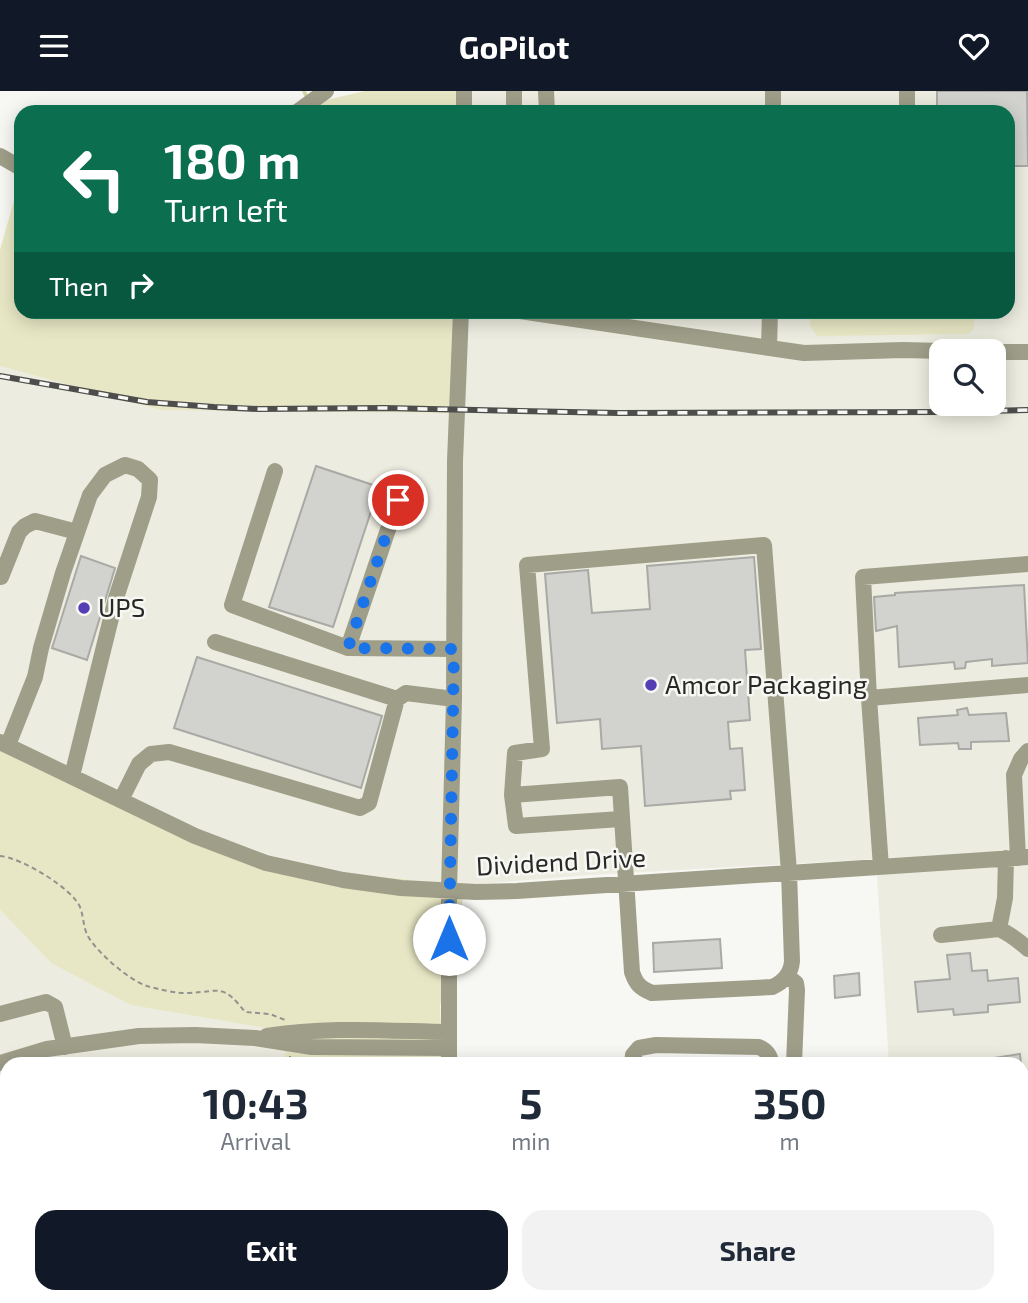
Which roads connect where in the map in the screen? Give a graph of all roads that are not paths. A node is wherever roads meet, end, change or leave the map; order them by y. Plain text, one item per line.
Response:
1 (461, 319) edge
2 (574, 319) edge
3 (770, 319) edge
4 (769, 348) junction
5 (929, 351) edge
6 (1006, 352) edge
7 (1028, 352) edge
8 (275, 471) dead end
9 (398, 500) dead end
10 (77, 532) junction
11 (1028, 564) edge
12 (1, 577) edge
13 (215, 642) dead end
14 (348, 648) junction
15 (454, 649) junction
16 (1028, 685) edge
17 (869, 698) junction
18 (397, 699) junction
19 (454, 699) junction
20 (4, 744) edge
21 (1028, 751) edge
22 (72, 776) junction
23 (512, 795) junction
24 (121, 800) junction
25 (621, 819) junction
26 (1017, 857) edge
27 (881, 867) junction
28 (789, 872) junction
29 (627, 883) junction
30 (449, 890) junction
31 (999, 929) junction
32 (941, 935) dead end
33 (1028, 949) edge
34 (787, 976) junction
35 (0, 1014) edge
36 (254, 1038) junction
37 (60, 1047) junction
38 (449, 1048) edge
39 (22, 1057) edge
40 (61, 1057) edge
41 (633, 1057) edge
42 (769, 1057) edge
43 (794, 1057) edge

1 - 15 street
2 - 4 street
3 - 4 street
4 - 5 street
6 - 7 street
8 - 14 street
9 - 14 street
10 - 12 street
10 - 20 street
10 - 22 street
11 - 17 street
13 - 18 street
14 - 15 street
15 - 19 street
16 - 17 street
17 - 27 street
18 - 19 street
18 - 24 street
19 - 30 street
20 - 22 street, Dividend Drive
21 - 26 street
22 - 24 street, Dividend Drive
23 - 25 street
23 - 25 street
23 - 28 street
24 - 30 street, Dividend Drive
25 - 29 street
26 - 27 street, Dividend Drive
26 - 31 street
27 - 28 street, Dividend Drive
28 - 29 street, Dividend Drive
28 - 34 street
29 - 30 street, Dividend Drive
29 - 34 street
30 - 38 street
31 - 32 street
31 - 33 street
34 - 43 street
35 - 37 street
36 - 37 street
36 - 38 street
36 - 38 street
37 - 39 street
37 - 40 street
41 - 42 street

